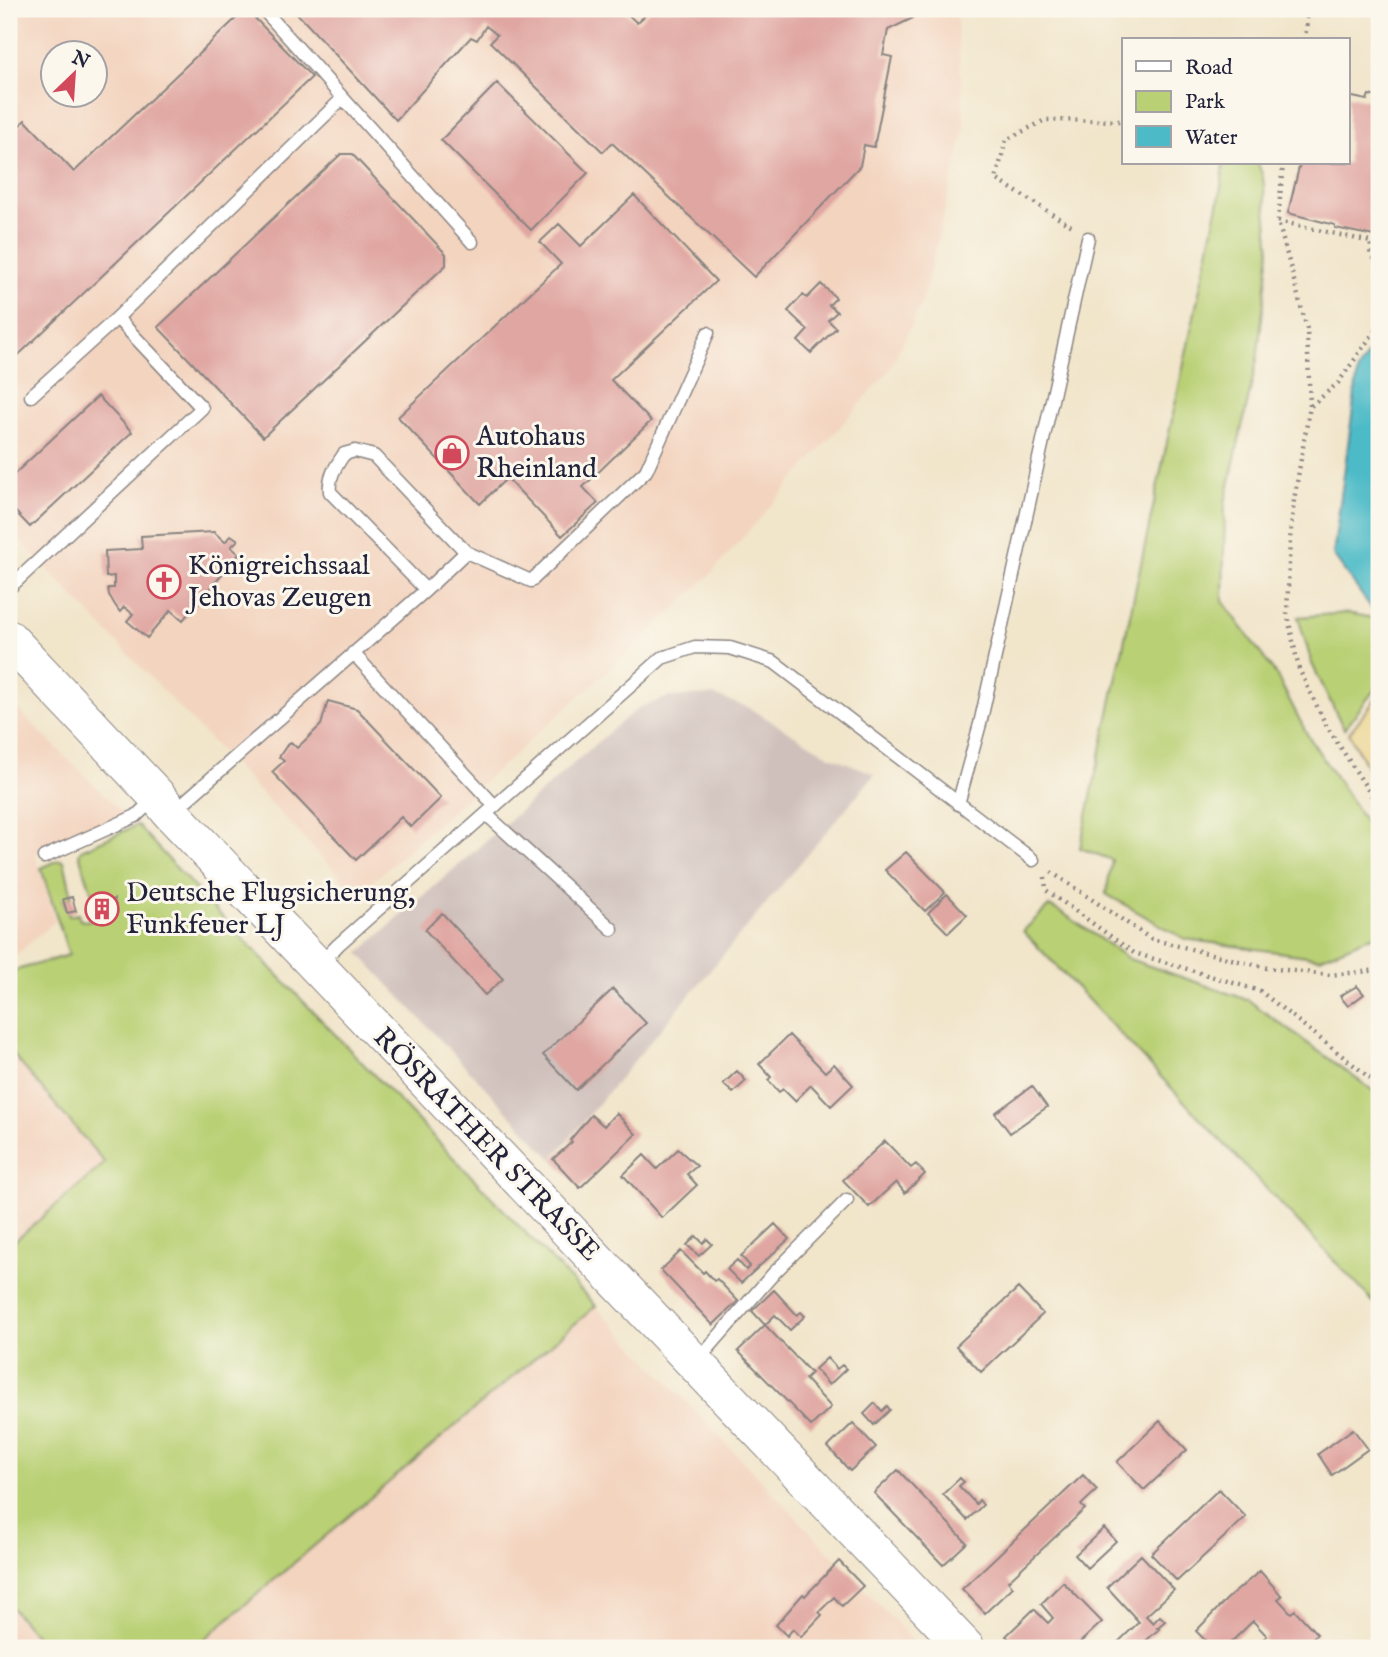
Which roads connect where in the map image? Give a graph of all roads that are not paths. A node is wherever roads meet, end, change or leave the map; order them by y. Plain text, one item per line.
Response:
1 (263, 9) edge
2 (343, 98) junction
3 (1088, 237) road end
4 (472, 242) dead end
5 (117, 318) junction
6 (709, 333) dead end
7 (31, 396) dead end
8 (466, 552) junction
9 (9, 588) edge
10 (426, 590) junction
11 (9, 639) edge
12 (353, 653) junction
13 (958, 804) junction
14 (164, 805) junction
15 (491, 810) junction
16 (44, 857) dead end
17 (1033, 860) dead end
18 (612, 929) dead end
19 (318, 967) junction
20 (847, 1200) dead end
21 (695, 1363) junction
22 (966, 1648) edge

1 - 2 lane
2 - 4 lane
2 - 5 lane
3 - 13 lane
5 - 7 lane
5 - 9 lane
6 - 8 lane
8 - 10 lane
8 - 10 lane
10 - 12 lane
11 - 14 main road, RÖSRATHER STRASSE
12 - 14 lane
12 - 15 lane
13 - 15 lane
13 - 17 lane
14 - 16 lane
14 - 19 main road, RÖSRATHER STRASSE
15 - 18 lane
15 - 19 lane
19 - 21 main road, RÖSRATHER STRASSE
20 - 21 lane
21 - 22 main road, RÖSRATHER STRASSE

